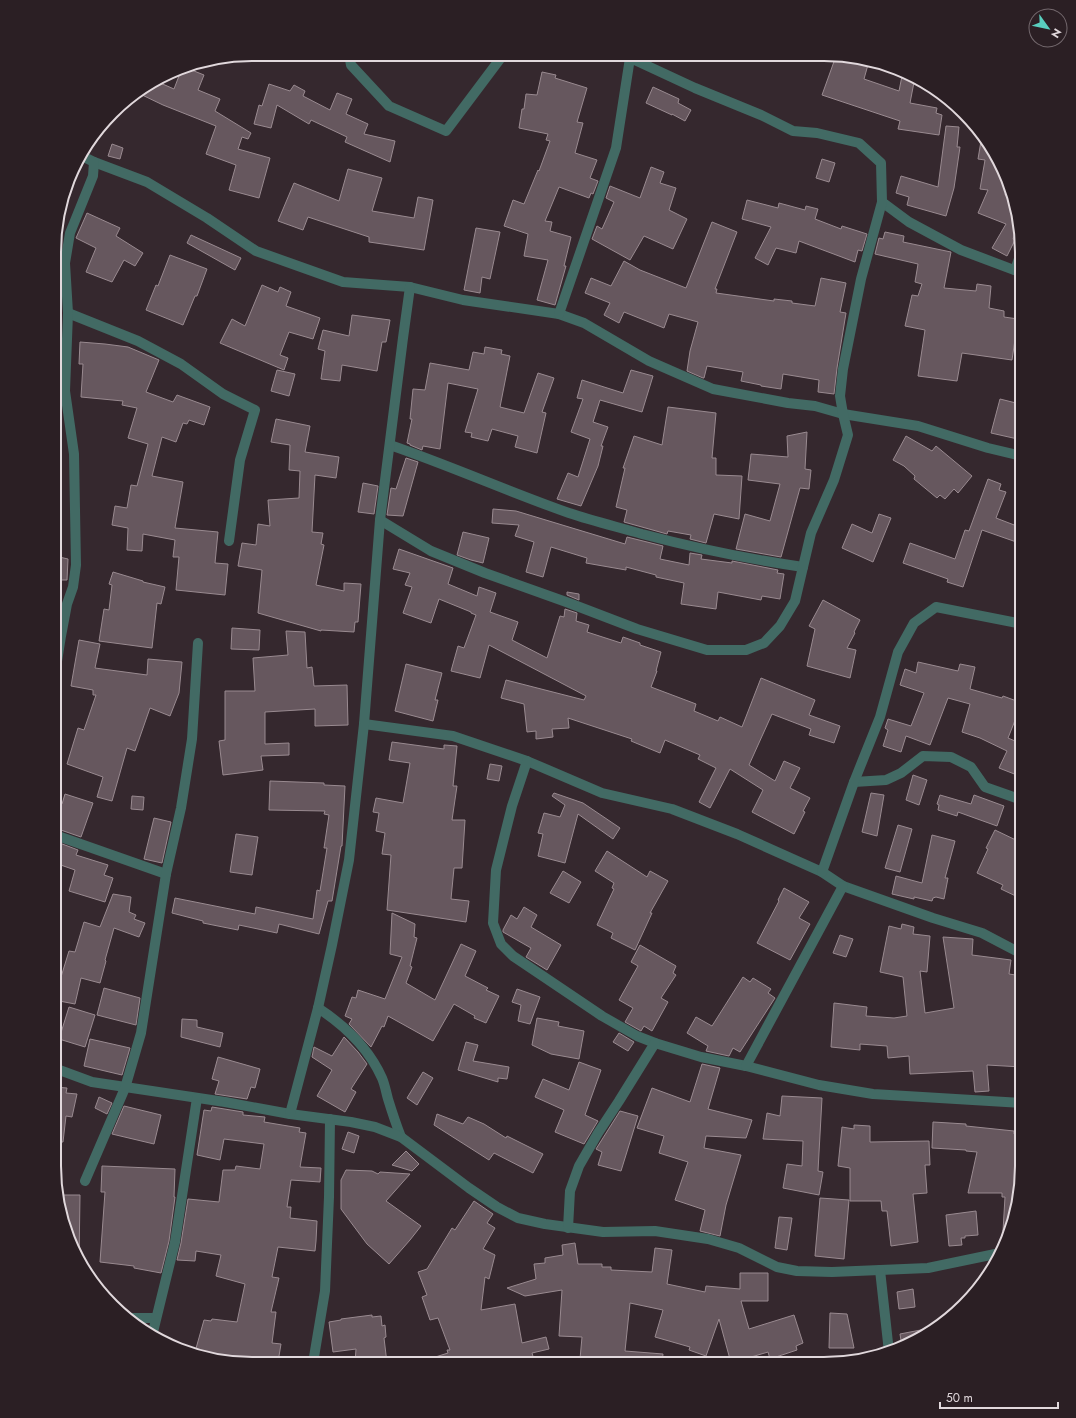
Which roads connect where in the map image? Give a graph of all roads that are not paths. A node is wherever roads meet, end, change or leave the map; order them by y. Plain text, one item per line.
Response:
1 (350, 61) edge
2 (498, 61) edge
3 (627, 61) edge
4 (636, 61) edge
5 (86, 158) edge
6 (94, 162) junction
7 (882, 202) junction
8 (1015, 270) edge
9 (410, 287) junction
10 (68, 313) junction
11 (559, 314) junction
12 (842, 414) junction
13 (390, 446) junction
14 (1015, 454) edge
15 (380, 520) junction
16 (228, 541) dead end
17 (802, 567) junction
18 (1015, 623) edge
19 (61, 636) edge
20 (198, 643) dead end
21 (364, 724) junction
22 (527, 760) junction
23 (854, 782) junction
24 (1015, 798) edge
25 (61, 838) edge
26 (822, 872) junction
27 (166, 874) junction
28 (843, 886) junction
29 (1015, 950) edge
30 (318, 1008) junction
31 (656, 1043) junction
32 (746, 1066) junction
33 (61, 1071) edge
34 (125, 1088) junction
35 (197, 1098) junction
36 (1015, 1103) edge
37 (290, 1114) junction
38 (330, 1119) junction
39 (401, 1137) junction
40 (85, 1181) dead end
41 (568, 1228) junction
42 (993, 1254) edge
43 (880, 1270) junction
44 (136, 1318) edge
45 (156, 1318) junction
46 (153, 1329) edge
47 (888, 1346) edge
48 (314, 1357) edge

1 - 2 street
3 - 11 street
4 - 7 street
5 - 6 street
6 - 9 street
6 - 10 street
7 - 8 street
7 - 12 street
9 - 11 street
9 - 13 street
10 - 16 street
10 - 19 street
11 - 12 street
12 - 14 street
12 - 17 street
13 - 15 street
13 - 17 street
15 - 17 street
15 - 21 street
18 - 23 street
20 - 27 street
21 - 22 street
21 - 30 street
22 - 26 street
22 - 31 street
23 - 24 street
23 - 26 street
25 - 27 street
26 - 28 street
27 - 34 street
28 - 29 street
28 - 32 street
30 - 37 street
30 - 39 street
31 - 32 street
31 - 41 street
32 - 36 street
33 - 34 street
34 - 35 street
34 - 40 street
35 - 37 street
35 - 45 street
37 - 38 street
38 - 39 street
38 - 48 street
39 - 41 street
41 - 43 street
42 - 43 street
43 - 47 street
44 - 45 street
45 - 46 street

